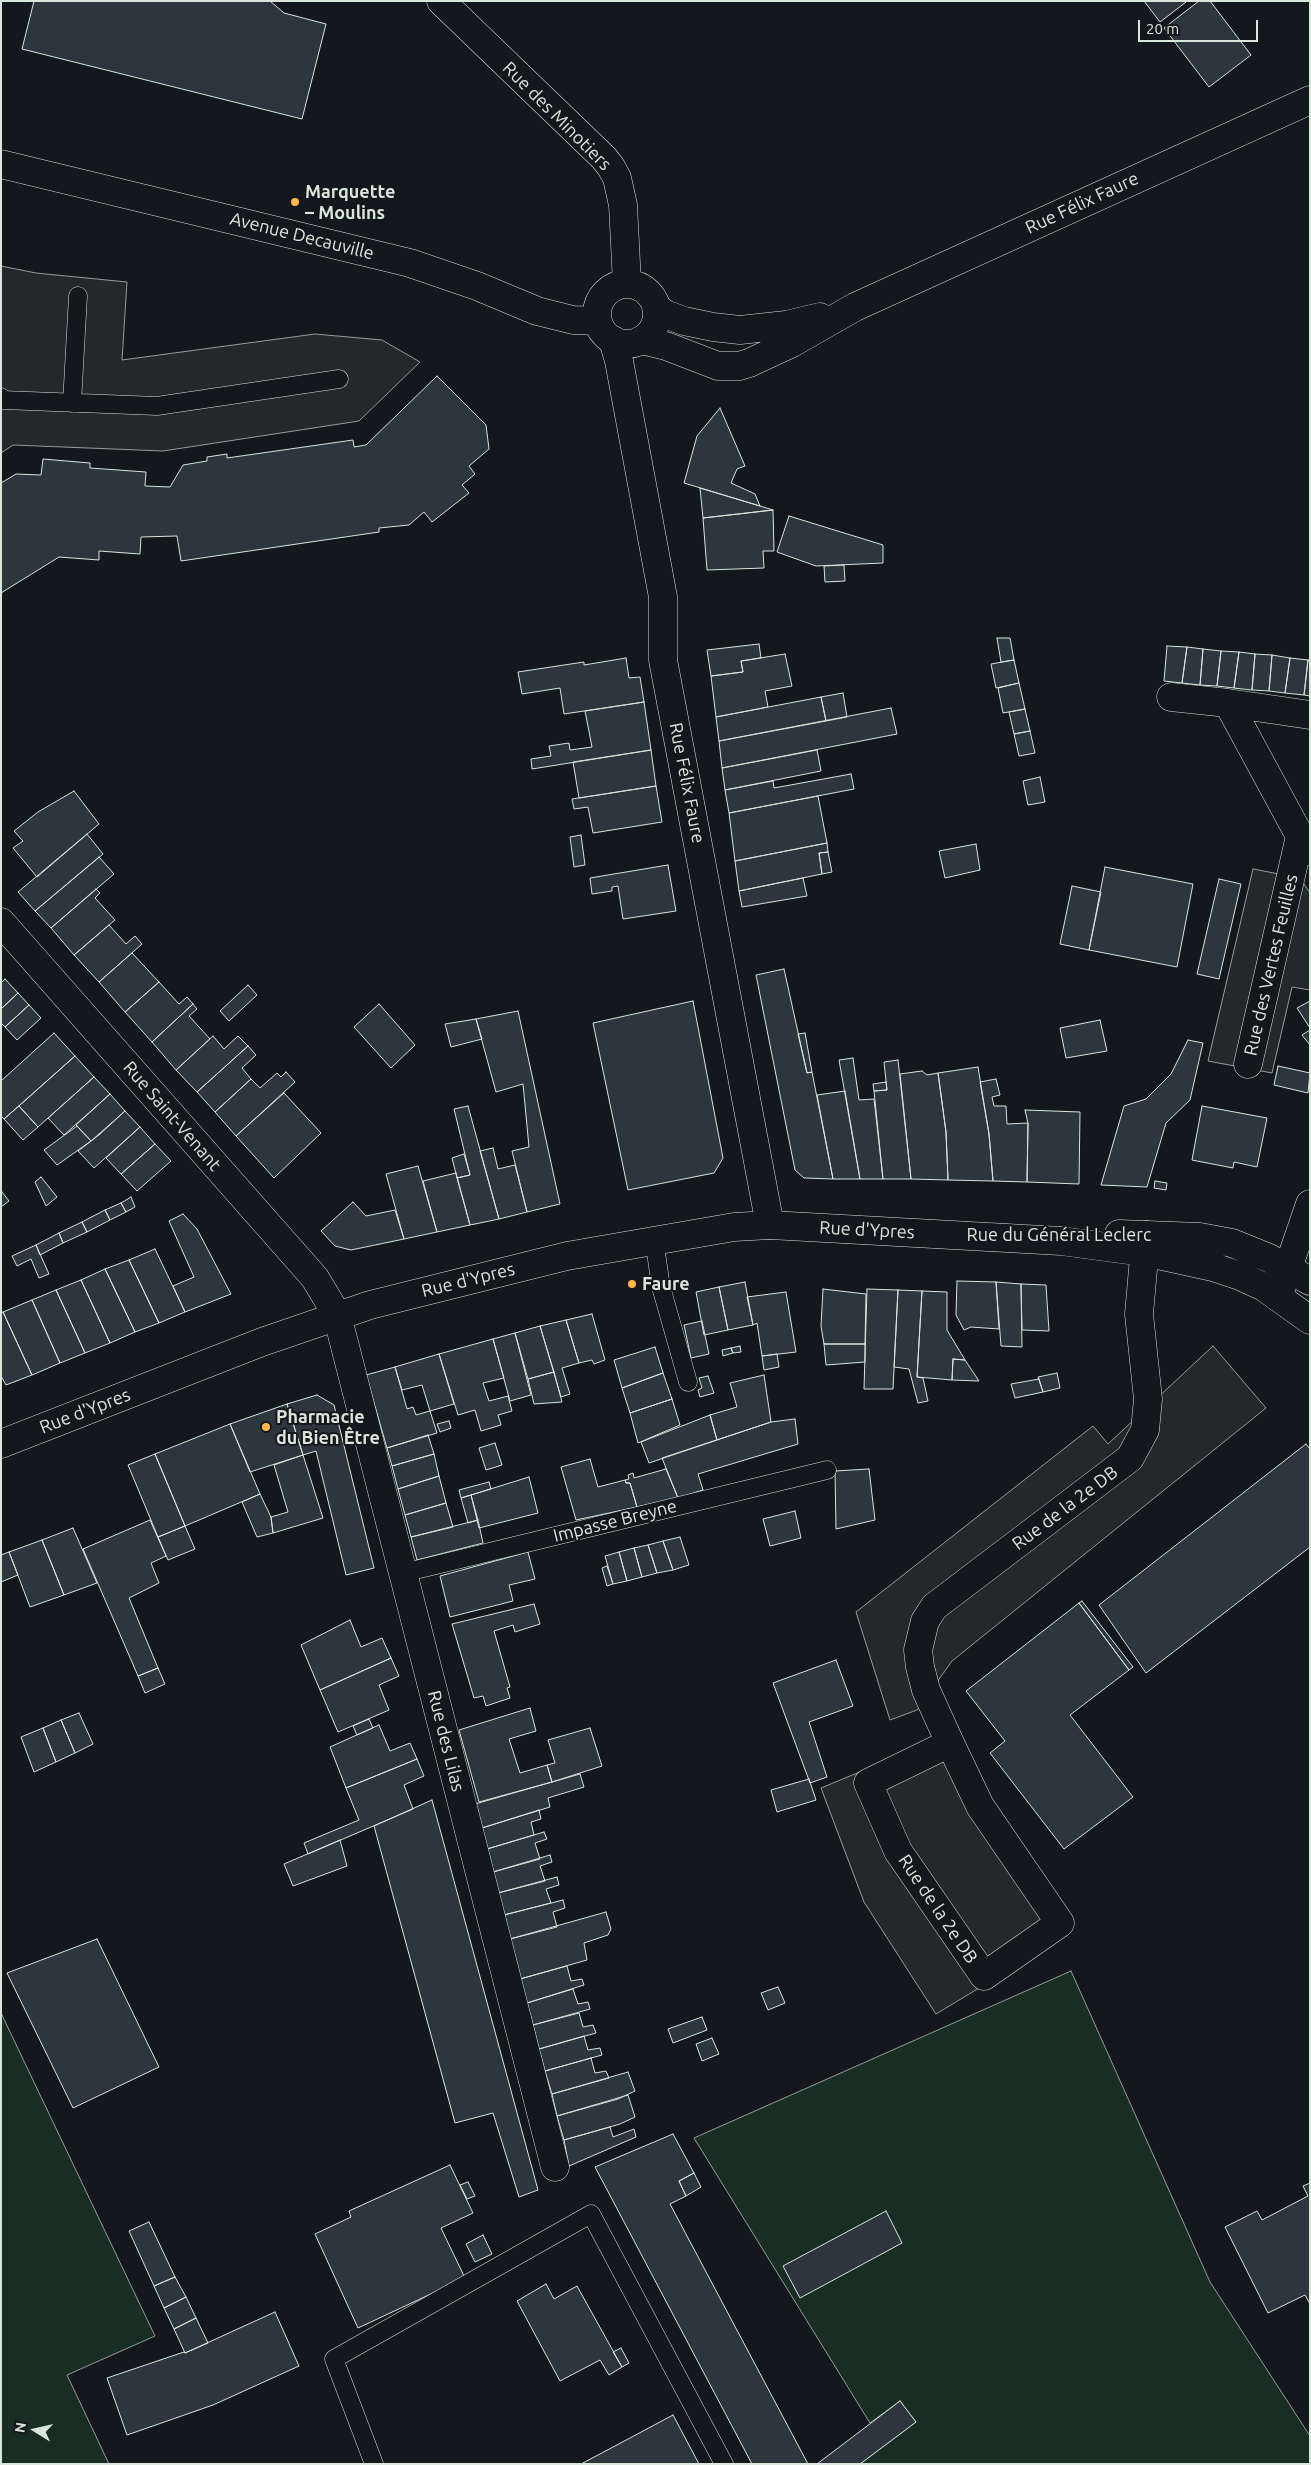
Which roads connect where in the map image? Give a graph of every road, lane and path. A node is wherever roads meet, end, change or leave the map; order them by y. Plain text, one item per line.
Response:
1 (441, 1) edge
2 (1310, 100) edge
3 (1, 164) edge
4 (627, 283) junction
5 (78, 296) dead end
6 (656, 307) junction
7 (855, 307) junction
8 (605, 331) junction
9 (641, 340) junction
10 (339, 379) dead end
11 (1, 397) edge
12 (72, 402) junction
13 (1170, 697) dead end
14 (1228, 703) junction
15 (1310, 715) edge
16 (1305, 844) edge
17 (1, 922) edge
18 (1248, 1064) dead end
19 (1310, 1204) edge
20 (770, 1225) junction
21 (957, 1235) joint
22 (654, 1239) junction
23 (1145, 1243) junction
24 (1299, 1275) edge
25 (1278, 1297) junction
26 (337, 1315) junction
27 (1310, 1320) edge
28 (688, 1382) dead end
29 (1, 1444) edge
30 (827, 1470) dead end
31 (403, 1573) junction
32 (950, 1743) junction
33 (555, 2167) dead end
34 (374, 2464) edge
35 (724, 2464) edge

1 - 4 street, Rue des Minotiers
2 - 7 street, Rue Félix Faure
3 - 8 street, Avenue Decauville
4 - 6 street
4 - 8 street
5 - 12 lane
6 - 7 street, Rue Félix Faure
6 - 9 street
7 - 9 street, Rue Félix Faure
8 - 9 street
8 - 20 street, Rue Félix Faure
10 - 12 lane
11 - 12 lane
13 - 14 street
14 - 15 street
14 - 16 street, Rue des Vertes Feuilles
16 - 18 street, Rue des Vertes Feuilles
17 - 26 street, Rue Saint-Venant
19 - 24 street
20 - 21 street, Rue d'Ypres
20 - 22 street, Rue d'Ypres
21 - 23 street, Rue du Général Leclerc
22 - 26 street, Rue d'Ypres
22 - 28 lane
23 - 24 street, Rue du Général Leclerc
23 - 25 street, Rue du Général Leclerc
23 - 32 street, Rue de la 2e DB
24 - 25 street
25 - 27 street, Rue du Général Leclerc
26 - 29 street, Rue d'Ypres
26 - 31 street, Rue des Lilas
30 - 31 lane, Impasse Breyne
31 - 33 street, Rue des Lilas
32 - 32 street, Rue de la 2e DB
34 - 35 lane

